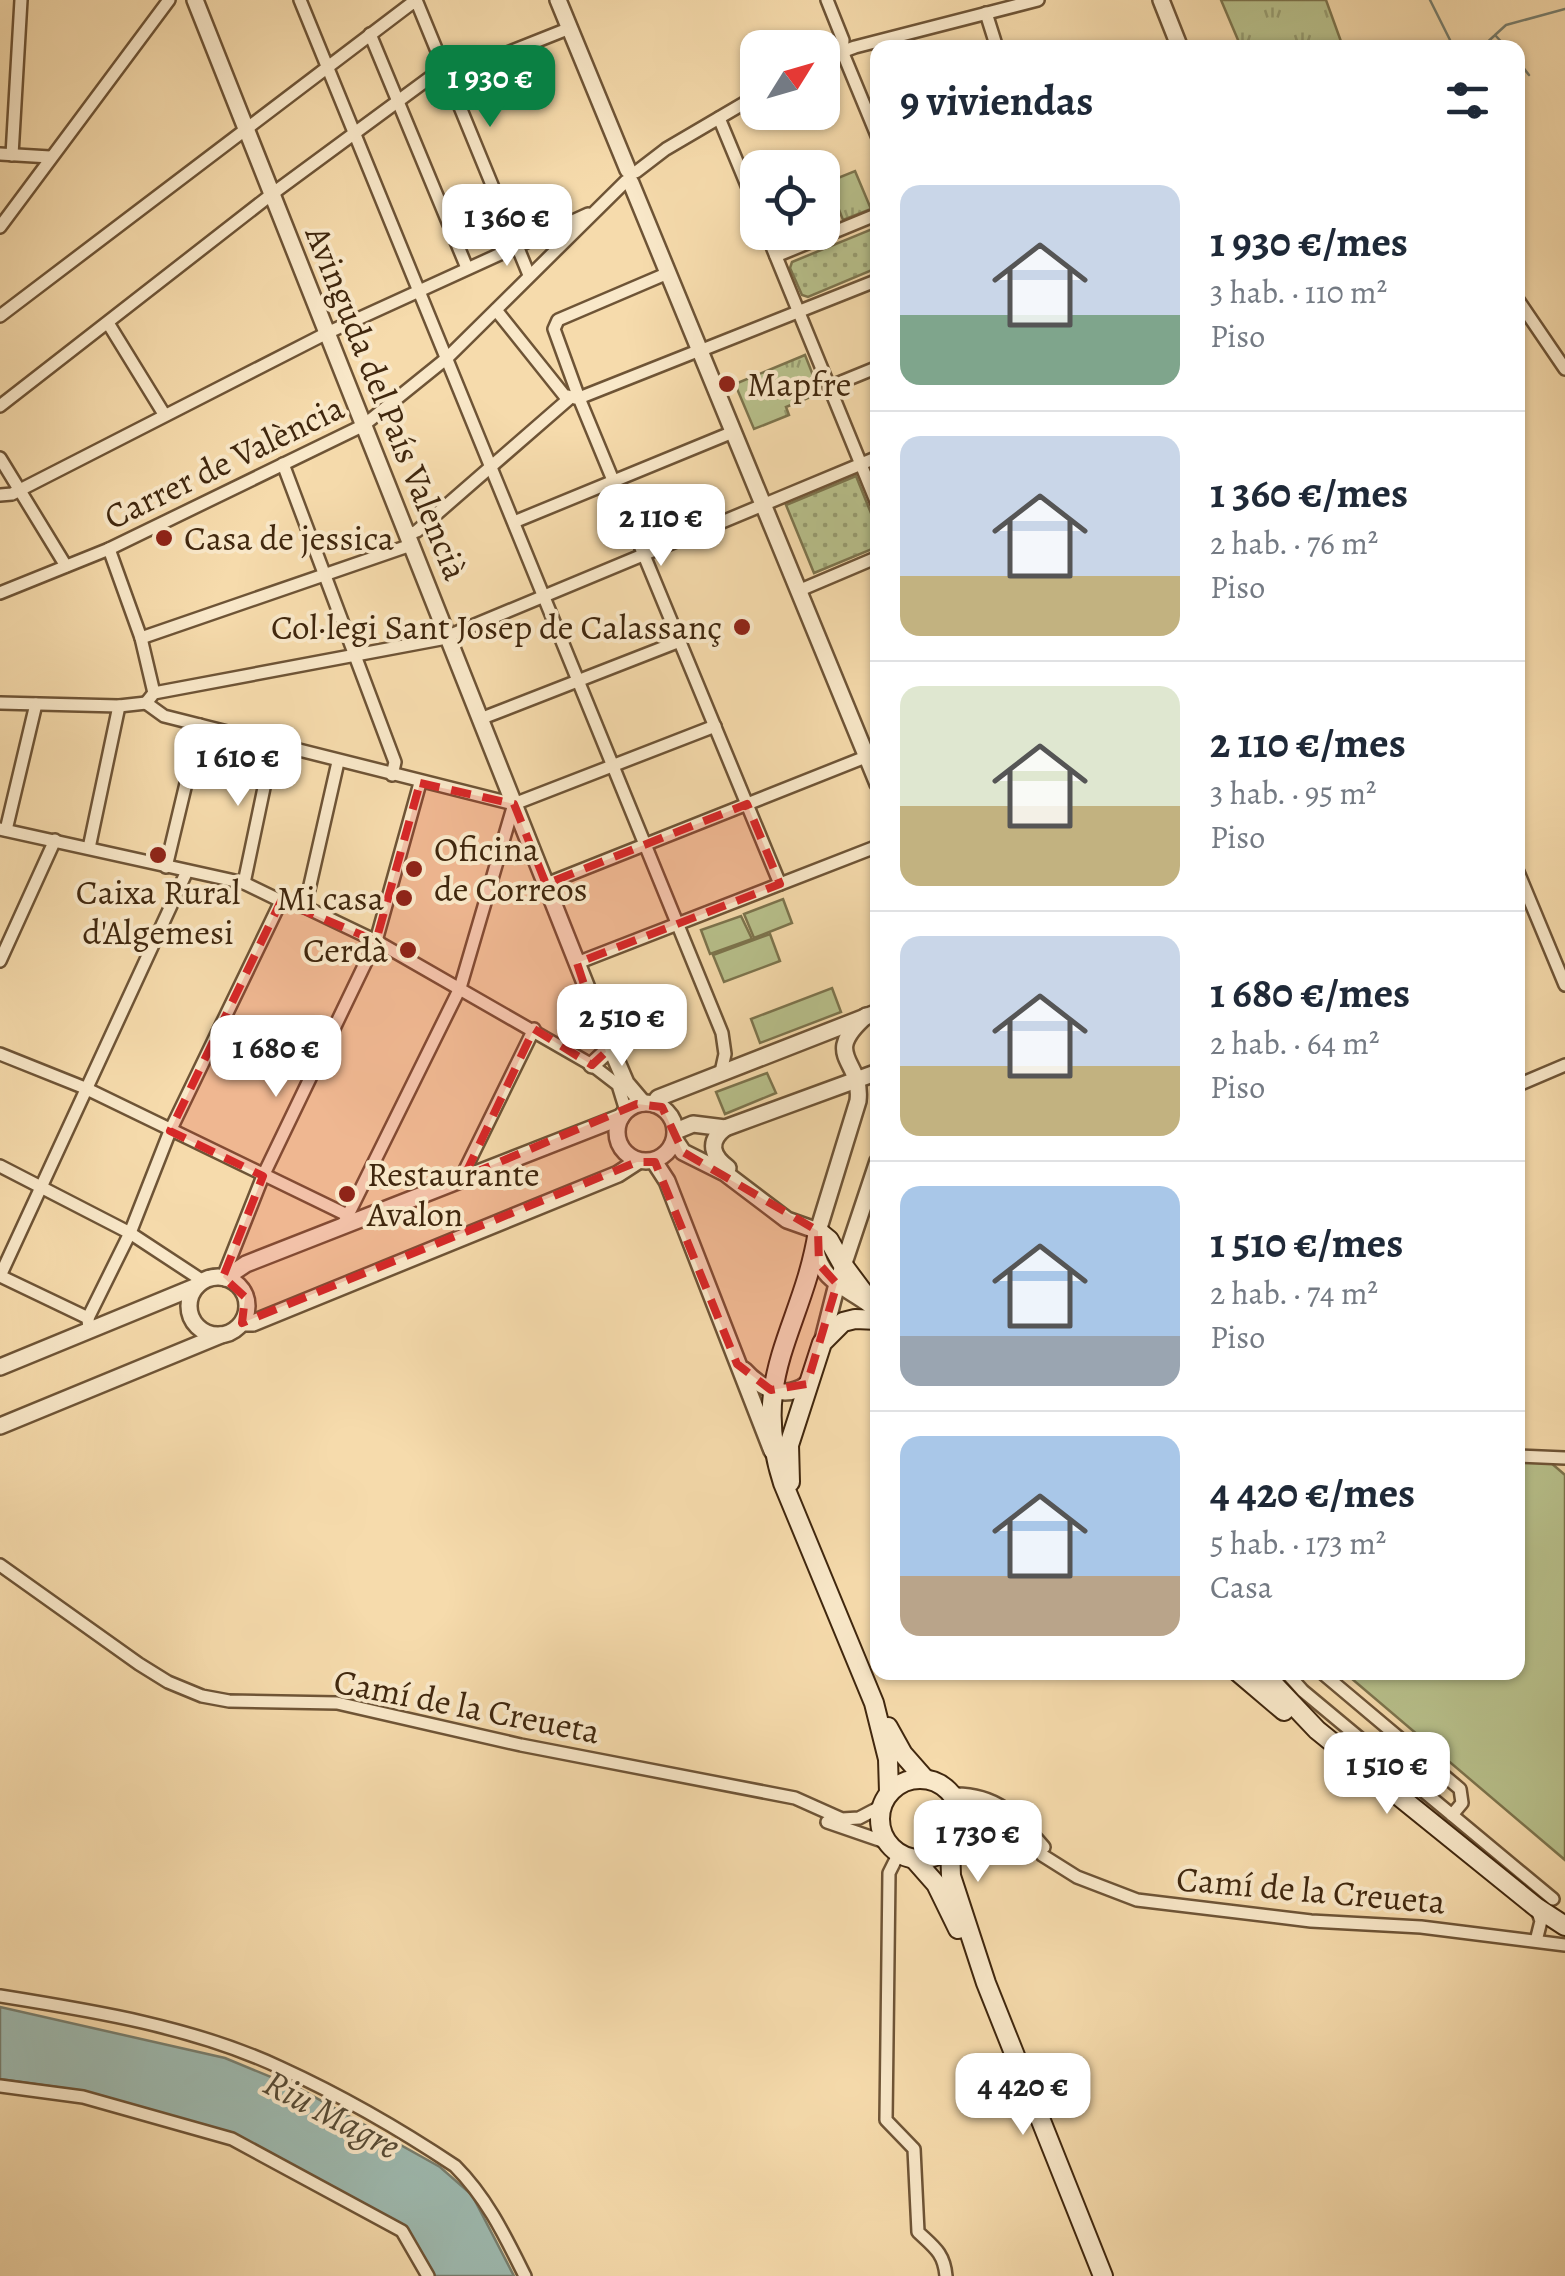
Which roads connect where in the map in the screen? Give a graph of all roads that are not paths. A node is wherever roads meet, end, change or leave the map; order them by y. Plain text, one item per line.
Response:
1 (21, 0) edge
2 (169, 0) edge
3 (195, 0) edge
4 (300, 0) edge
5 (416, 0) edge
6 (558, 0) edge
7 (827, 0) edge
8 (1038, 0) edge
9 (1161, 0) edge
10 (986, 13) junction
11 (570, 28) junction
12 (370, 34) junction
13 (886, 40) edge
14 (995, 40) edge
15 (1177, 40) edge
16 (870, 44) edge
17 (842, 52) junction
18 (328, 68) junction
19 (445, 73) junction
20 (399, 102) junction
21 (740, 106) edge
22 (719, 118) junction
23 (870, 119) edge
24 (246, 130) junction
25 (355, 134) junction
26 (6, 154) edge
27 (50, 157) junction
28 (740, 169) edge
29 (632, 177) junction
30 (272, 194) junction
31 (596, 210) junction
32 (870, 217) edge
33 (0, 227) edge
34 (515, 246) junction
35 (774, 250) edge
36 (776, 256) junction
37 (468, 268) junction
38 (668, 272) junction
39 (529, 275) junction
40 (870, 283) edge
41 (419, 290) junction
42 (496, 310) junction
43 (1525, 310) edge
44 (798, 311) junction
45 (0, 316) edge
46 (108, 323) junction
47 (327, 333) junction
48 (703, 349) junction
49 (447, 358) junction
50 (1565, 369) edge
51 (870, 370) edge
52 (829, 388) junction
53 (575, 398) junction
54 (0, 406) edge
55 (164, 414) junction
56 (364, 426) junction
57 (733, 432) junction
58 (0, 458) edge
59 (870, 460) edge
60 (282, 464) junction
61 (860, 464) junction
62 (491, 467) junction
63 (614, 482) junction
64 (870, 487) edge
65 (22, 488) junction
66 (0, 495) edge
67 (766, 503) junction
68 (514, 522) junction
69 (409, 540) junction
70 (110, 549) junction
71 (644, 554) junction
72 (870, 560) edge
73 (66, 566) junction
74 (323, 576) junction
75 (805, 588) junction
76 (0, 593) edge
77 (544, 596) junction
78 (447, 636) junction
79 (141, 638) junction
80 (680, 641) junction
81 (355, 655) junction
82 (579, 681) junction
83 (150, 698) junction
84 (0, 702) edge
85 (36, 704) junction
86 (119, 706) junction
87 (480, 719) junction
88 (200, 725) junction
89 (715, 726) junction
90 (274, 744) junction
91 (870, 747) edge
92 (870, 748) edge
93 (870, 758) edge
94 (338, 762) junction
95 (614, 766) junction
96 (392, 774) junction
97 (420, 783) junction
98 (514, 804) junction
99 (747, 804) junction
100 (3, 829) edge
101 (54, 840) junction
102 (646, 844) junction
103 (89, 848) junction
104 (870, 849) edge
105 (166, 867) junction
106 (188, 871) junction
107 (244, 884) junction
108 (546, 884) junction
109 (780, 884) junction
110 (1525, 889) edge
111 (282, 901) junction
112 (305, 907) junction
113 (678, 924) junction
114 (376, 942) junction
115 (0, 962) edge
116 (577, 963) junction
117 (1565, 985) edge
118 (460, 988) junction
119 (870, 1015) edge
120 (870, 1016) edge
121 (534, 1029) junction
122 (608, 1041) junction
123 (0, 1054) edge
124 (592, 1065) junction
125 (1565, 1065) edge
126 (721, 1072) junction
127 (870, 1075) edge
128 (858, 1080) junction
129 (1525, 1081) edge
130 (86, 1088) junction
131 (648, 1103) junction
132 (623, 1114) junction
133 (724, 1128) junction
134 (170, 1130) junction
135 (675, 1136) junction
136 (646, 1161) junction
137 (0, 1166) edge
138 (262, 1176) junction
139 (461, 1178) junction
140 (870, 1185) edge
141 (42, 1186) junction
142 (768, 1205) junction
143 (345, 1220) junction
144 (130, 1233) junction
145 (817, 1238) junction
146 (843, 1265) junction
147 (0, 1276) edge
148 (224, 1278) junction
149 (200, 1284) junction
150 (837, 1284) junction
151 (870, 1304) edge
152 (870, 1309) edge
153 (870, 1316) edge
154 (242, 1323) junction
155 (89, 1324) junction
156 (221, 1335) junction
157 (822, 1343) junction
158 (738, 1364) junction
159 (0, 1367) edge
160 (807, 1384) junction
161 (772, 1390) junction
162 (0, 1426) edge
163 (1525, 1456) edge
164 (1565, 1458) edge
165 (775, 1459) junction
166 (794, 1505) junction
167 (0, 1566) edge
168 (1248, 1680) edge
169 (1270, 1680) edge
170 (1293, 1680) edge
171 (1331, 1680) edge
172 (874, 1703) junction
173 (1317, 1730) junction
174 (925, 1779) junction
175 (952, 1794) junction
176 (780, 1796) junction
177 (886, 1799) junction
178 (1452, 1815) junction
179 (958, 1828) junction
180 (950, 1846) junction
181 (900, 1852) junction
182 (1060, 1866) junction
183 (1538, 1900) junction
184 (1565, 1915) edge
185 (1565, 1927) edge
186 (1534, 1938) junction
187 (1565, 1945) edge
188 (986, 1983) junction
189 (0, 1996) edge
190 (0, 2086) edge
191 (428, 2276) edge
192 (526, 2276) edge
193 (946, 2276) edge
194 (1103, 2276) edge

1 - 26 street
2 - 27 street
3 - 24 street, Avinguda del País Valencià
4 - 18 street
5 - 12 street
5 - 19 street
6 - 11 street
7 - 17 street
8 - 10 street
9 - 15 street
10 - 13 street
10 - 14 street
11 - 19 street
11 - 29 street
12 - 18 street
12 - 20 street
16 - 17 street
17 - 23 street
18 - 24 street
18 - 25 street
19 - 20 street
19 - 34 street
20 - 25 street
20 - 37 street
21 - 22 street, Carrer de València
22 - 28 street
22 - 29 street, Carrer de València
24 - 30 street, Avinguda del País Valencià
24 - 45 street
25 - 30 street
25 - 41 street
26 - 27 street
27 - 33 street
29 - 31 street, Carrer de València
29 - 38 street
29 - 48 street
30 - 46 street
30 - 47 street, Avinguda del País Valencià
31 - 34 street
31 - 39 street, Carrer de València
32 - 36 street
34 - 37 street
34 - 39 street
35 - 36 street
36 - 44 street
37 - 41 street
38 - 48 street
38 - 53 street
39 - 42 street, Carrer de València
40 - 44 street
41 - 47 street
41 - 49 street
42 - 49 street, Carrer de València
42 - 53 street
43 - 50 street
44 - 48 street
44 - 52 street
46 - 54 street
46 - 55 street
47 - 55 street
47 - 56 street, Avinguda del País Valencià
48 - 53 street
48 - 57 street
48 - 67 street
49 - 56 street, Carrer de València
49 - 62 street
51 - 52 street
52 - 61 street
53 - 62 street
53 - 63 street
55 - 65 street
56 - 60 street, Carrer de València
56 - 69 street, Avinguda del País Valencià
57 - 63 street
57 - 67 street
58 - 65 street
59 - 61 street
60 - 70 street, Carrer de València
60 - 74 street
61 - 64 street
61 - 67 street
62 - 68 street
62 - 69 street
63 - 68 street
63 - 71 street
65 - 66 street
65 - 73 street
67 - 71 street
67 - 75 street
67 - 92 street
68 - 77 street
69 - 74 street
69 - 78 street, Avinguda del País Valencià
70 - 73 street, Carrer de València
70 - 79 street
71 - 77 street
71 - 80 street
72 - 75 street
73 - 76 street, Carrer de València
74 - 79 street
74 - 81 street
75 - 91 street
77 - 78 street
77 - 82 street
78 - 81 street
78 - 87 street, Avinguda del País Valencià
79 - 83 street
80 - 82 street
80 - 89 street
81 - 83 street
81 - 96 street
82 - 87 street
82 - 95 street
83 - 86 street
83 - 88 street
84 - 85 street
85 - 86 street
85 - 100 street
86 - 103 street
87 - 98 street, Avinguda del País Valencià
88 - 90 street
88 - 105 street
89 - 95 street
89 - 99 street
90 - 94 street
90 - 107 street
93 - 99 street
94 - 96 street
94 - 112 street
95 - 98 street
95 - 102 street
96 - 97 street
97 - 98 street
97 - 114 street
98 - 108 street, Avinguda del País Valencià
98 - 118 street
99 - 102 street
99 - 109 street
100 - 101 street
101 - 103 street
101 - 115 street
102 - 108 street
102 - 113 street
103 - 105 street
104 - 109 street
105 - 106 street
106 - 107 street
106 - 130 street
107 - 111 street
108 - 116 street, Avinguda del País Valencià
109 - 113 street
110 - 117 street
111 - 112 street
111 - 134 street
112 - 114 street
113 - 116 street
113 - 126 street
114 - 118 street
114 - 138 street
116 - 122 street, Avinguda del País Valencià
118 - 121 street
118 - 143 street
119 - 126 street
120 - 128 street
121 - 124 street
121 - 139 street
122 - 124 street
122 - 131 street, Avinguda del País Valencià
123 - 130 street
124 - 132 street
125 - 129 street
126 - 131 street
127 - 128 street
128 - 133 street
128 - 145 street
130 - 134 street
130 - 141 street
131 - 132 street
131 - 135 street
132 - 136 street
132 - 139 street
133 - 135 street
133 - 142 street
134 - 138 street
134 - 144 street
135 - 136 street
135 - 142 street
136 - 154 street
136 - 158 street
137 - 141 street
138 - 143 street
138 - 148 street
139 - 143 street
140 - 146 street
141 - 144 street
141 - 147 street
142 - 145 street
143 - 148 street
144 - 149 street
144 - 155 street
145 - 146 main road
145 - 150 street
145 - 161 main road
146 - 150 street
146 - 151 main road
147 - 155 street
148 - 149 street
148 - 154 street
149 - 155 street
149 - 156 street
150 - 152 street
150 - 157 street
153 - 157 main road
154 - 156 street
155 - 159 street
156 - 162 street
157 - 160 main road
158 - 161 street
158 - 165 street
160 - 161 street
160 - 166 main road
161 - 165 main road
163 - 164 street
165 - 166 main road
166 - 172 main road
167 - 176 street, Camí de la Creueta
168 - 173 main road
169 - 173 main road
170 - 178 street
171 - 178 street
172 - 174 main road
172 - 177 main road
173 - 183 main road
174 - 175 main road
174 - 177 main road
175 - 179 main road
175 - 182 street, Camí de la Creueta
176 - 177 street, Camí de la Creueta
176 - 181 street, Camí de la Creueta
177 - 181 main road
178 - 183 street
179 - 180 main road
179 - 182 street, Camí de la Creueta
180 - 181 main road
180 - 188 main road
181 - 188 main road
181 - 193 street
182 - 186 street, Camí de la Creueta
183 - 184 main road
183 - 185 main road
183 - 186 street
185 - 186 street, Camí de la Creueta
186 - 187 street, Camí de la Creueta
188 - 194 main road
189 - 192 street
190 - 191 street

